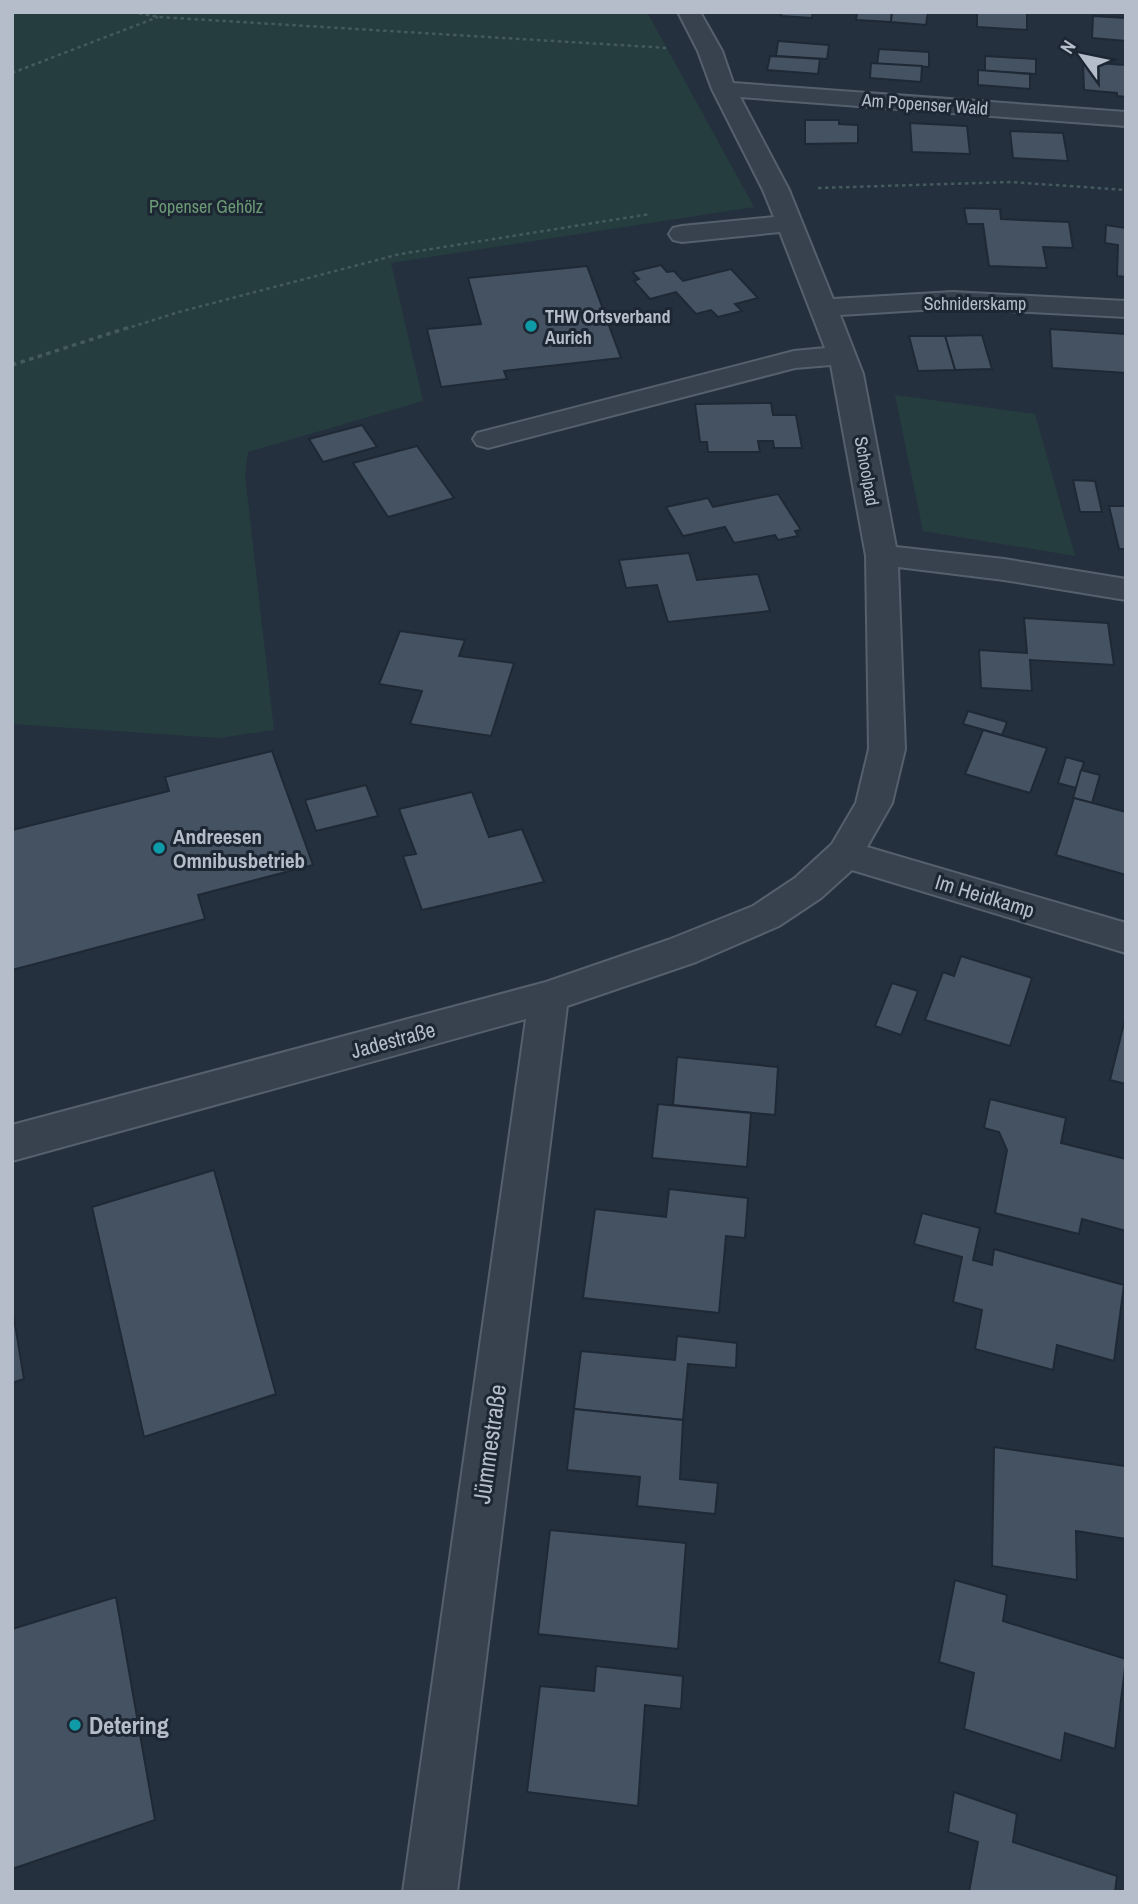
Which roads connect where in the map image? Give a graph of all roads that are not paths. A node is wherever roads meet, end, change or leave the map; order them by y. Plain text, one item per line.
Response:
1 (689, 12) edge
2 (724, 89) junction
3 (1126, 120) edge
4 (789, 223) junction
5 (682, 234) dead end
6 (825, 308) junction
7 (1126, 309) edge
8 (842, 355) junction
9 (488, 439) dead end
10 (882, 556) junction
11 (1126, 590) edge
12 (845, 854) junction
13 (766, 916) joint
14 (1126, 938) edge
15 (549, 997) junction
16 (12, 1143) edge
17 (430, 1892) edge

1 - 2 street, Schoolpad
2 - 3 street, Am Popenser Wald
2 - 4 street, Schoolpad
4 - 5 street
4 - 6 street, Schoolpad
6 - 7 street, Schniderskamp
6 - 8 street, Schoolpad
8 - 9 street
8 - 10 street, Schoolpad
10 - 11 street
10 - 12 street, Schoolpad
12 - 13 street, Schoolpad
12 - 14 street, Im Heidkamp
13 - 15 street, Jadestraße
15 - 16 street, Jadestraße
15 - 17 street, Jümmestraße

